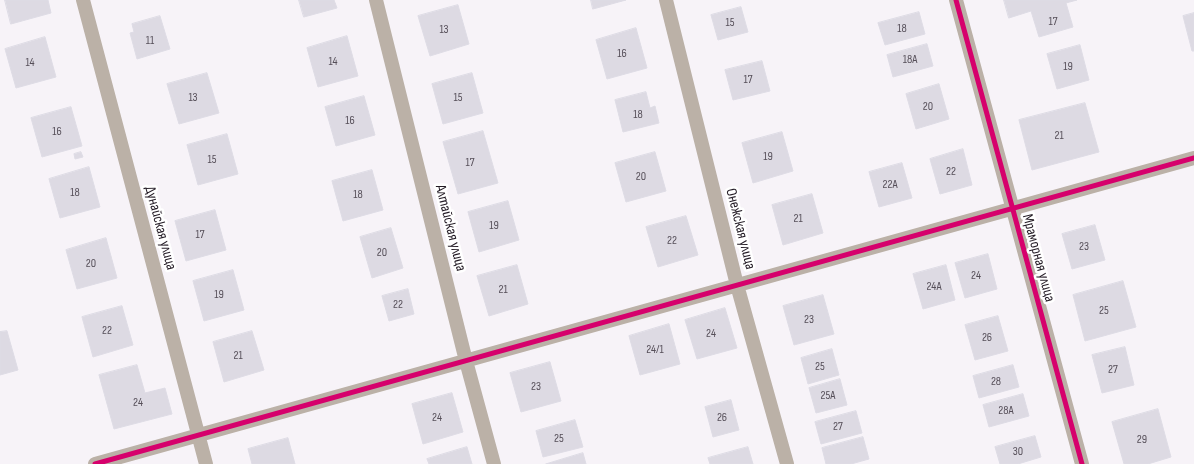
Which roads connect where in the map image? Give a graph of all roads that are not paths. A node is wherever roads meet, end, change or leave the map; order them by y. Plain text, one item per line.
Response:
1 (83, 0) edge
2 (376, 0) edge
3 (666, 0) edge
4 (956, 0) edge
5 (1194, 158) edge
6 (1012, 208) junction
7 (737, 286) junction
8 (466, 361) junction
9 (198, 435) junction
10 (95, 464) edge
11 (206, 464) edge
12 (494, 464) edge
13 (787, 464) edge
14 (1082, 464) edge

1 - 9 street, Дунайская улица
2 - 8 street, Алтайская улица
3 - 7 street, Онежская улица
4 - 6 street, Мраморная улица
5 - 6 street
6 - 7 street
6 - 14 street, Мраморная улица
7 - 8 street
7 - 13 street, Онежская улица
8 - 9 street
8 - 12 street, Алтайская улица
9 - 10 street
9 - 11 street, Дунайская улица

